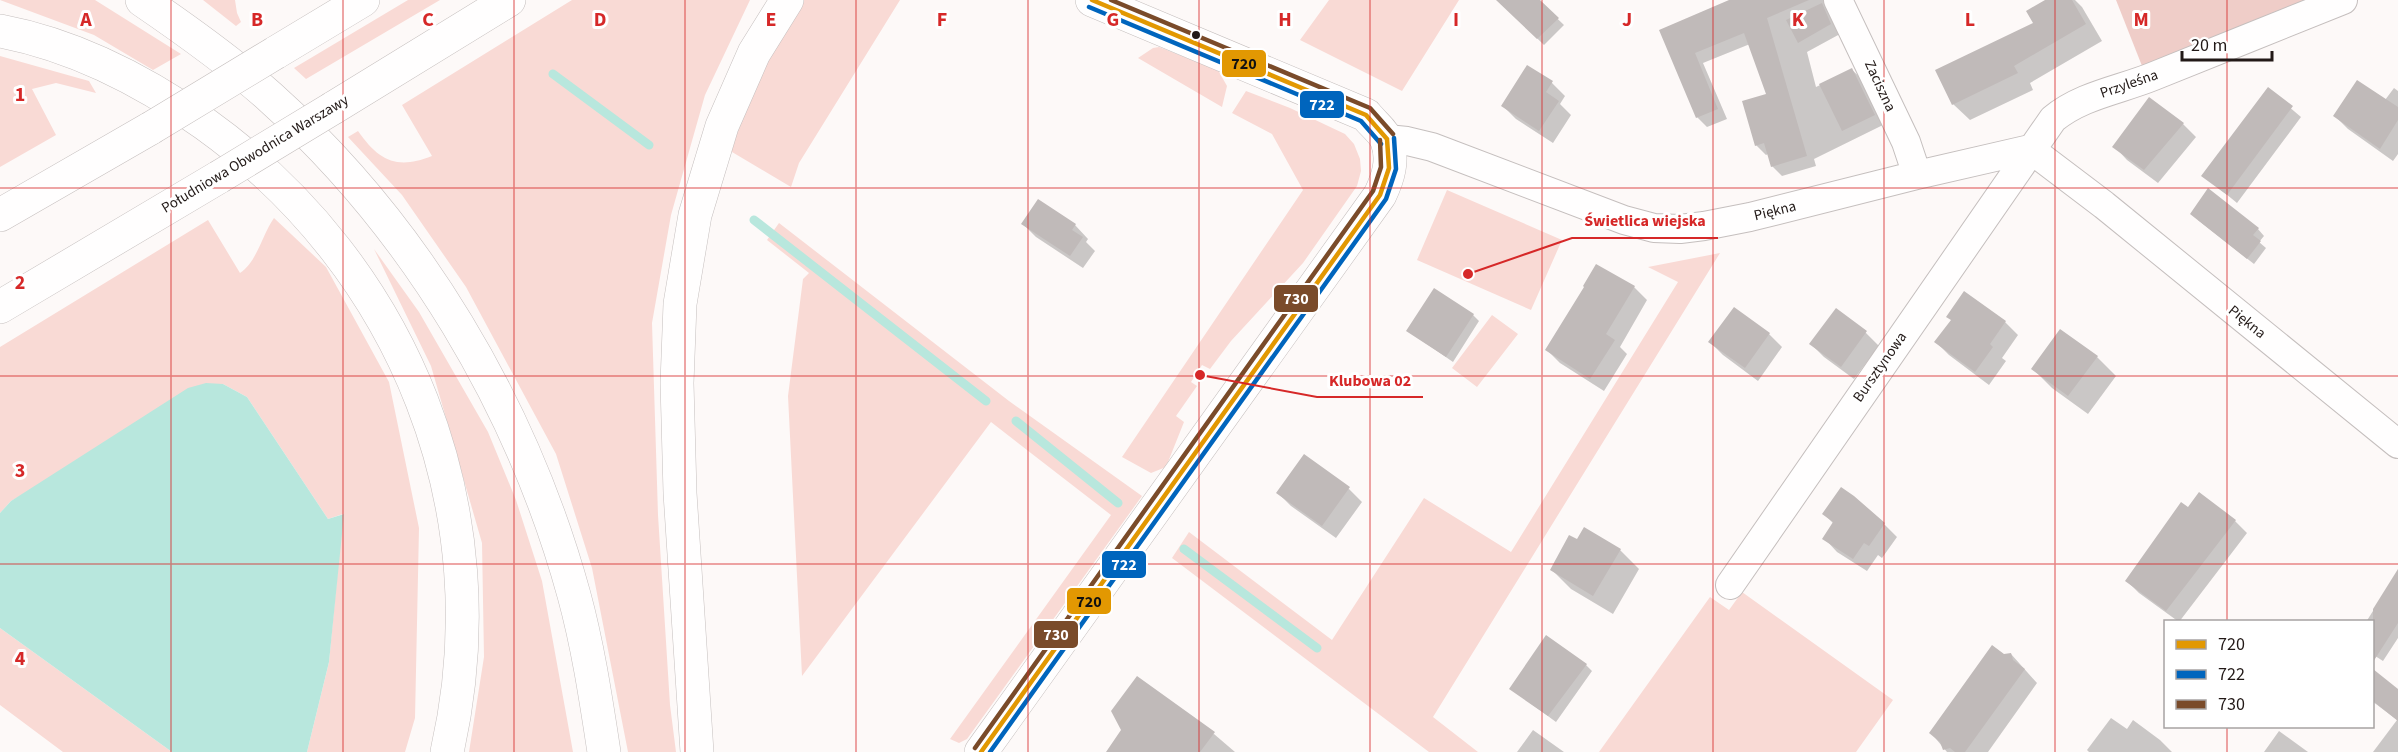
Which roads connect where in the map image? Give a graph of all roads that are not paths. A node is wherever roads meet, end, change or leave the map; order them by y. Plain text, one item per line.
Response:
1 (142, 0) edge
2 (363, 0) edge
3 (510, 0) edge
4 (787, 0) edge
5 (1092, 0) edge
6 (1838, 0) edge
7 (2343, 0) edge
8 (0, 32) edge
9 (1387, 140) junction
10 (2030, 149) junction
11 (1917, 175) junction
12 (0, 215) edge
13 (0, 307) edge
14 (2398, 444) edge
15 (1730, 585) dead end
16 (447, 752) edge
17 (604, 752) edge
18 (697, 752) edge
19 (981, 752) edge

1 - 17 main road
2 - 12 main road, bridge
3 - 13 main road, Południowa Obwodnica Warszawy, bridge
4 - 18 main road
5 - 9 main road
6 - 11 street, Zaciszna
7 - 10 street, Przyleśna
8 - 16 main road
9 - 11 street, Piękna
9 - 19 main road
10 - 11 street, Piękna
10 - 14 street, Piękna
10 - 15 street, Bursztynowa

